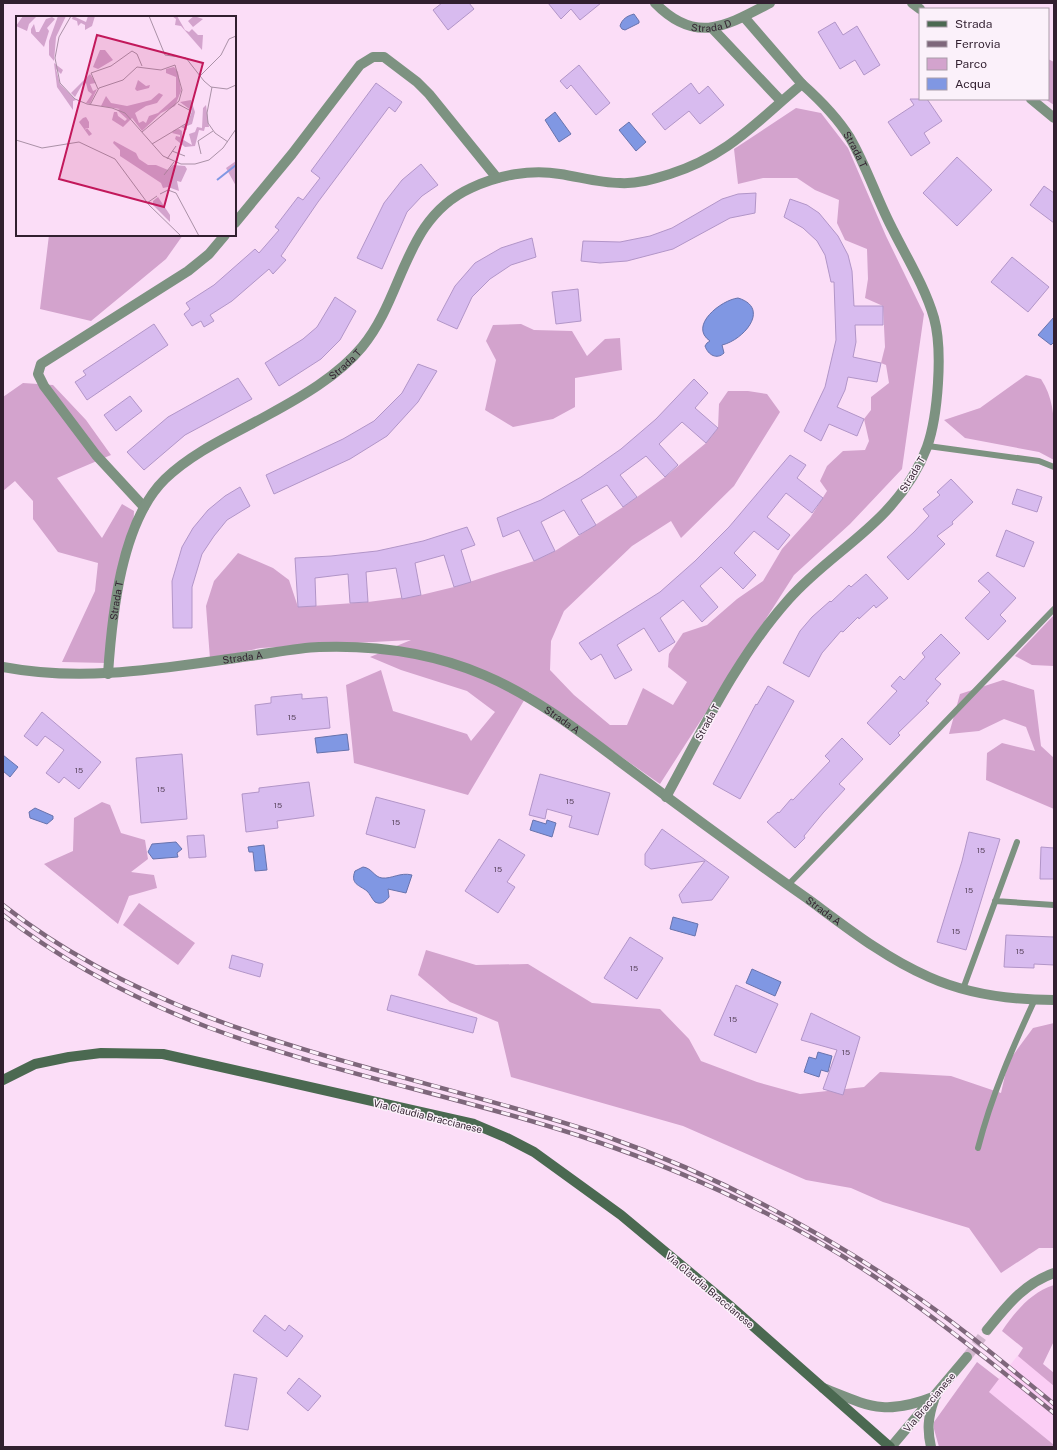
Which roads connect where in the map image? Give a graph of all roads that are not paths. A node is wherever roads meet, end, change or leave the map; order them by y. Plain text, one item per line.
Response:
1 (655, 3) edge
2 (770, 3) edge
3 (744, 17) junction
4 (712, 28) junction
5 (802, 84) junction
6 (1032, 100) edge
7 (781, 101) junction
8 (1054, 118) edge
9 (497, 178) junction
10 (236, 222) edge
11 (224, 236) edge
12 (928, 446) junction
13 (1054, 467) edge
14 (144, 507) junction
15 (1054, 609) edge
16 (3, 667) edge
17 (108, 674) junction
18 (666, 796) junction
19 (1017, 842) dead end
20 (788, 885) junction
21 (995, 901) junction
22 (1054, 905) edge
23 (963, 989) junction
24 (1035, 999) junction
25 (1054, 1000) edge
26 (3, 1080) edge
27 (978, 1148) dead end
28 (1054, 1273) edge
29 (988, 1330) tunnel mouth
30 (967, 1357) tunnel mouth
31 (822, 1387) junction
32 (936, 1396) junction
33 (890, 1447) edge
34 (931, 1447) edge

1 - 4 street, Strada D
2 - 3 street, Strada D
3 - 4 street, Strada D
3 - 5 street, Strada T
4 - 7 street
5 - 7 street, Strada T
5 - 12 street, Strada T
6 - 8 street
7 - 9 street, Strada T
9 - 10 street
9 - 14 street, Strada T
11 - 14 street
12 - 13 lane
12 - 18 street, Strada T
14 - 17 street, Strada T
15 - 20 lane
16 - 17 street, Strada A
17 - 18 street, Strada A
18 - 20 street, Strada A
19 - 21 lane
20 - 23 street, Strada A
21 - 22 lane
21 - 23 lane
23 - 24 street, Strada A
24 - 25 street, Strada A
24 - 27 lane
26 - 31 main road, Via Claudia Braccianese
28 - 29 street
30 - 32 street, Via Braccianese
31 - 32 street
31 - 33 main road, Via Braccianese
32 - 33 street, Via Braccianese
32 - 34 street

